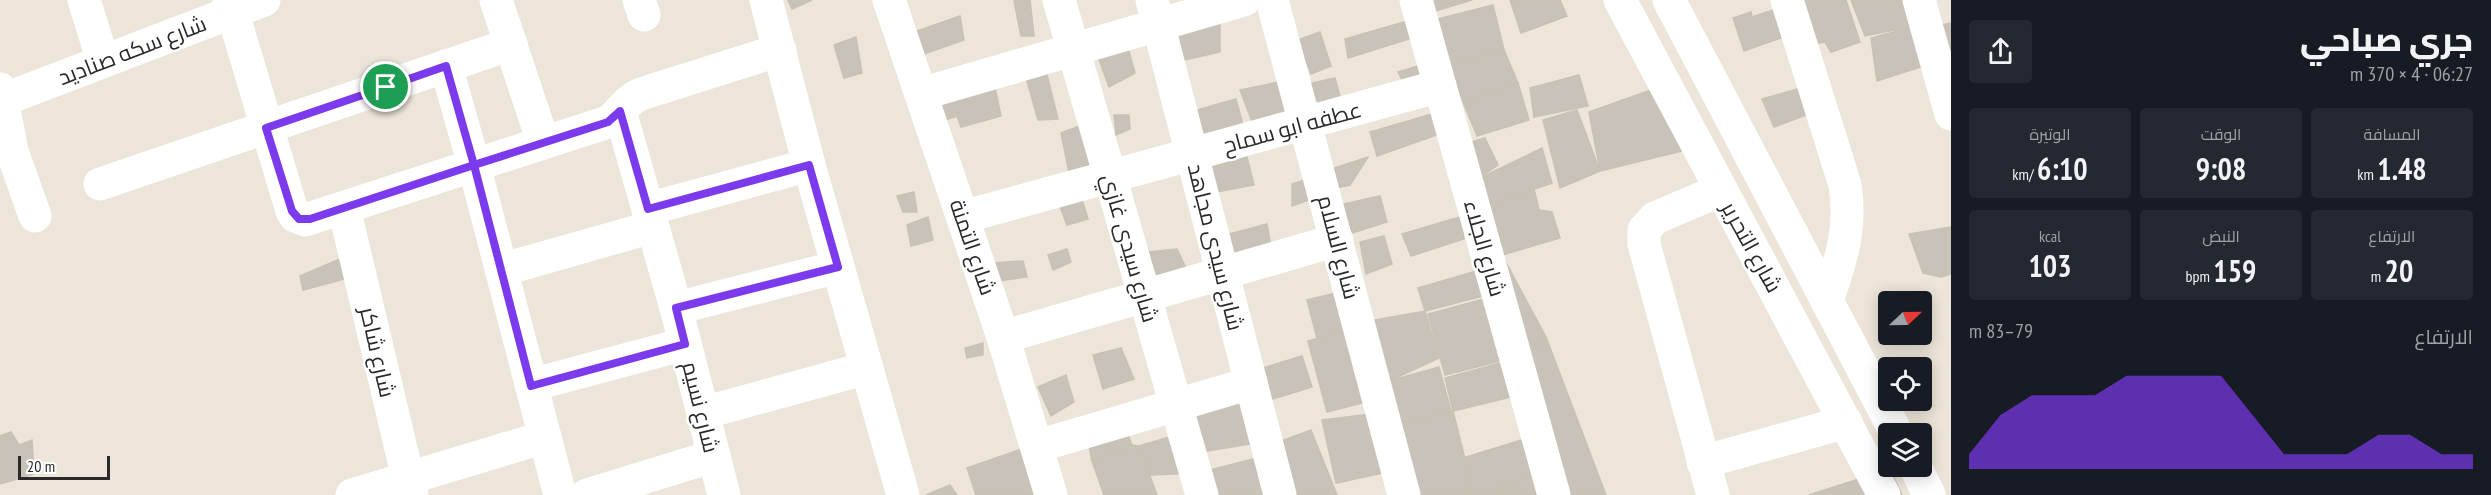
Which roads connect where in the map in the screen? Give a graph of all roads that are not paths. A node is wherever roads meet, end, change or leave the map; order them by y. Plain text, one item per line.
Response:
1 (84, 0) edge
2 (264, 0) edge
3 (496, 0) edge
4 (766, 0) edge
5 (890, 0) edge
6 (1059, 0) edge
7 (1244, 0) edge
8 (1272, 0) edge
9 (1416, 0) edge
10 (1787, 0) edge
11 (1919, 0) edge
12 (1670, 3) edge
13 (231, 5) edge
14 (1155, 12) edge
15 (1626, 12) edge
16 (511, 44) junction
17 (780, 50) junction
18 (1073, 50) junction
19 (103, 61) junction
20 (446, 66) junction
21 (1440, 86) junction
22 (921, 94) junction
23 (1, 97) edge
24 (620, 111) junction
25 (1951, 114) edge
26 (1306, 123) junction
27 (266, 128) junction
28 (543, 142) junction
29 (1192, 154) junction
30 (474, 165) junction
31 (809, 165) junction
32 (1110, 177) junction
33 (100, 184) dead end
34 (1721, 190) junction
35 (344, 208) junction
36 (35, 216) dead end
37 (963, 217) junction
38 (650, 218) junction
39 (1337, 240) junction
40 (838, 267) junction
41 (501, 270) junction
42 (1222, 272) junction
43 (1144, 296) junction
44 (1827, 302) junction
45 (676, 308) junction
46 (1792, 319) junction
47 (1003, 337) junction
48 (685, 344) junction
49 (867, 368) junction
50 (1251, 383) junction
51 (531, 386) junction
52 (1175, 405) junction
53 (703, 413) junction
54 (1846, 423) junction
55 (1891, 423) edge
56 (545, 438) junction
57 (1038, 447) junction
58 (714, 456) junction
59 (1703, 462) junction
60 (1920, 477) edge
61 (410, 487) edge
62 (352, 495) edge
63 (560, 495) edge
64 (587, 495) edge
65 (724, 495) edge
66 (903, 495) edge
67 (1051, 495) edge
68 (1202, 495) edge
69 (1280, 495) edge
70 (1404, 495) edge
71 (1554, 495) edge
72 (1713, 495) edge
73 (1884, 495) edge
74 (1929, 495) edge

1 - 19 street
2 - 13 street, شارع سكه صناديد
3 - 16 street
4 - 17 street
5 - 22 street, شارع التمنة
6 - 18 street, شارع سيدى غازي
7 - 14 street
8 - 26 street, شارع السلام
9 - 21 street, شارع الجلاء
10 - 44 street
11 - 25 street
12 - 15 street
12 - 44 street, شارع التحرير
13 - 19 street, شارع سكه صناديد
13 - 27 street
14 - 18 street
14 - 29 street, شارع سيدى مجاهد
15 - 34 street, شارع التحرير
16 - 20 street
16 - 28 street
17 - 24 street
17 - 31 street
18 - 22 street
18 - 32 street, شارع سيدى غازي
19 - 23 street, شارع سكه صناديد
20 - 27 street
20 - 30 street
21 - 26 street, عطفه ابو سماح
21 - 71 street, شارع الجلاء
22 - 37 street, شارع التمنة
23 - 36 street
24 - 28 street
24 - 38 street, شارع نسيم
26 - 29 street, عطفه ابو سماح
26 - 39 street, شارع السلام
27 - 33 street
27 - 35 street
28 - 30 street
29 - 32 street, عطفه ابو سماح
29 - 42 street, شارع سيدى مجاهد
30 - 35 street
30 - 41 street
31 - 38 street
31 - 40 street
32 - 37 street, عطفه ابو سماح
32 - 43 street, شارع سيدى غازي
34 - 46 street, شارع التحرير
34 - 59 street
35 - 61 street, شارع شاكر
37 - 47 street, شارع التمنة
38 - 41 street
38 - 45 street, شارع نسيم
39 - 42 street
39 - 70 street, شارع السلام
40 - 45 street
40 - 49 street
41 - 51 street
42 - 43 street
42 - 50 street, شارع سيدى مجاهد
43 - 47 street
43 - 52 street, شارع سيدى غازي
44 - 46 street
44 - 55 street, شارع التحرير
45 - 48 street, شارع نسيم
46 - 54 street, شارع التحرير
47 - 57 street, شارع التمنة
48 - 51 street
48 - 53 street, شارع نسيم
49 - 53 street
49 - 66 street
50 - 52 street
50 - 69 street, شارع سيدى مجاهد
51 - 56 street
52 - 57 street
52 - 68 street, شارع سيدى غازي
53 - 58 street, شارع نسيم
54 - 59 street
54 - 73 street, شارع التحرير
56 - 61 street
56 - 63 street
57 - 67 street, شارع التمنة
58 - 64 street
58 - 65 street, شارع نسيم
59 - 72 street
60 - 74 street
61 - 62 street

